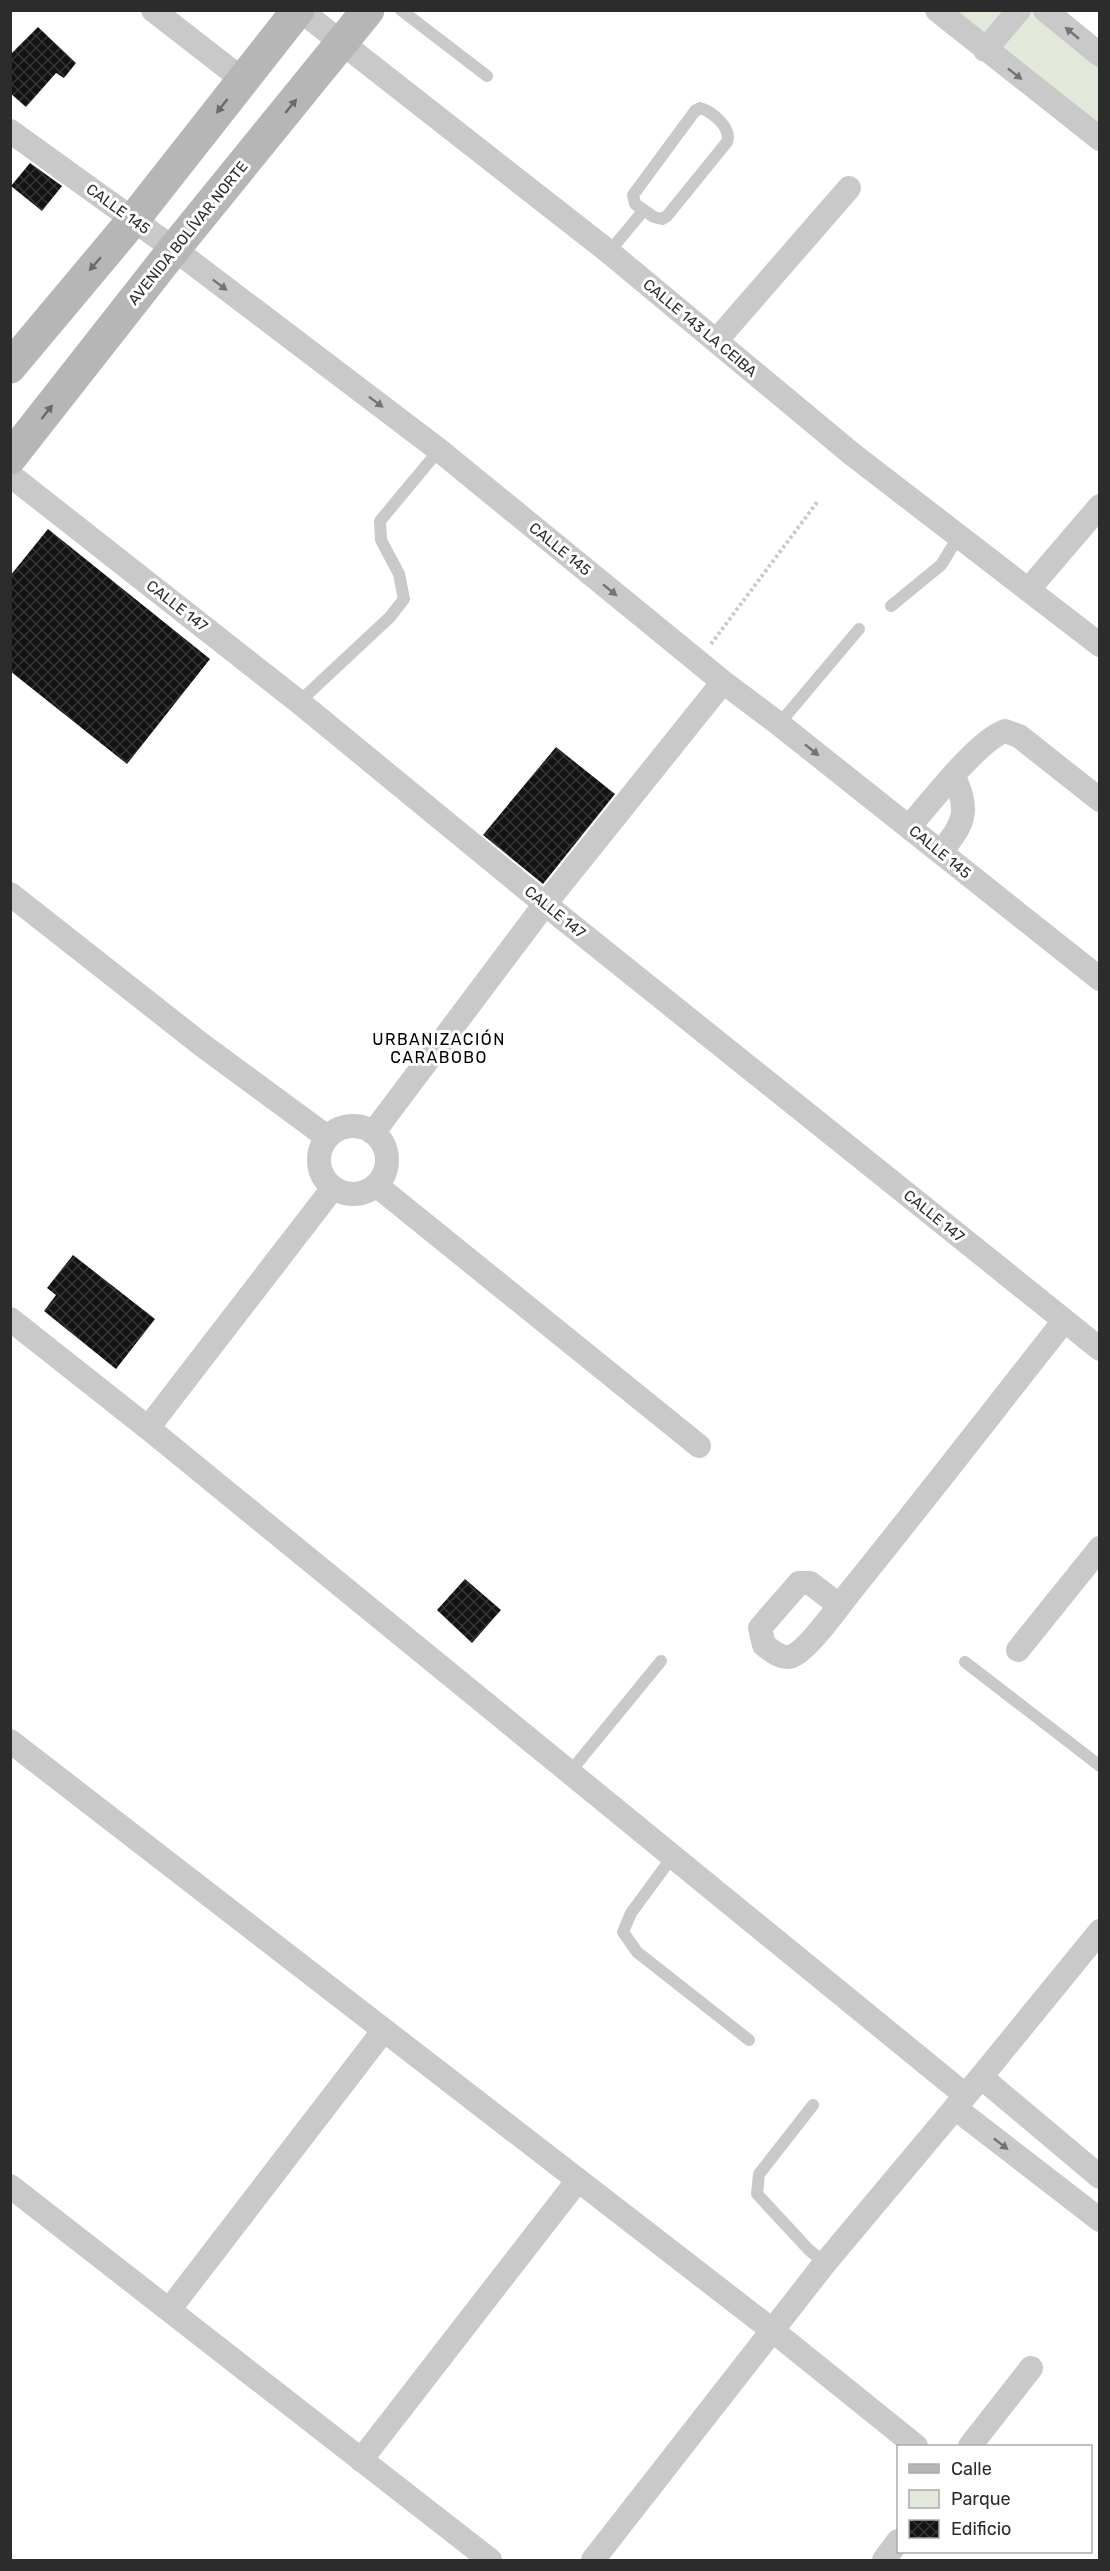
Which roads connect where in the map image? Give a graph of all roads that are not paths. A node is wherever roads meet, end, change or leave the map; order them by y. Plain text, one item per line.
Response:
1 (153, 10) edge
2 (299, 10) edge
3 (368, 10) edge
4 (401, 10) edge
5 (938, 10) edge
6 (1019, 10) edge
7 (1045, 10) edge
8 (341, 45) junction
9 (985, 50) junction
10 (1100, 55) edge
11 (487, 76) dead end
12 (243, 80) junction
13 (10, 131) edge
14 (1100, 139) edge
15 (849, 188) dead end
16 (644, 210) junction
17 (133, 220) junction
18 (174, 249) junction
19 (609, 252) junction
20 (716, 341) junction
21 (10, 367) edge
22 (439, 450) junction
23 (10, 458) edge
24 (10, 476) edge
25 (1100, 506) edge
26 (959, 536) junction
27 (1028, 590) junction
28 (891, 606) dead end
29 (860, 629) dead end
30 (1100, 645) edge
31 (723, 682) junction
32 (299, 702) junction
33 (779, 724) junction
34 (954, 777) junction
35 (1100, 800) edge
36 (909, 827) junction
37 (941, 852) junction
38 (10, 894) edge
39 (545, 904) junction
40 (1100, 979) edge
41 (373, 1133) junction
42 (327, 1137) junction
43 (376, 1185) junction
44 (333, 1188) junction
45 (10, 1319) edge
46 (1064, 1321) junction
47 (1100, 1349) edge
48 (148, 1428) junction
49 (699, 1446) dead end
50 (1100, 1548) edge
51 (839, 1605) dead end
52 (1018, 1650) dead end
53 (661, 1661) dead end
54 (965, 1662) dead end
55 (10, 1741) edge
56 (1100, 1766) edge
57 (570, 1772) junction
58 (673, 1856) junction
59 (1100, 1931) edge
60 (384, 2030) junction
61 (749, 2040) dead end
62 (967, 2093) junction
63 (813, 2105) dead end
64 (1100, 2177) edge
65 (578, 2180) junction
66 (10, 2186) edge
67 (1100, 2220) edge
68 (825, 2263) junction
69 (169, 2310) junction
70 (772, 2330) junction
71 (1031, 2368) dead end
72 (915, 2445) edge
73 (971, 2445) edge
74 (361, 2460) junction
75 (897, 2542) edge
76 (490, 2560) edge
77 (593, 2560) edge
78 (884, 2560) edge

1 - 12 street
2 - 8 street, CALLE 143 LA CEIBA
2 - 12 main road
3 - 8 main road, AVENIDA BOLÍVAR NORTE
4 - 11 lane
5 - 9 street
6 - 9 street
10 -> 7 street
18 -> 8 main road, AVENIDA BOLÍVAR NORTE
8 - 19 street, CALLE 143 LA CEIBA
9 -> 14 street
12 -> 17 main road
13 - 17 street, CALLE 145
15 - 20 street
16 - 16 lane
16 - 19 lane
17 - 18 street, CALLE 145
17 -> 21 main road
18 -> 22 street, CALLE 145
23 -> 18 main road, AVENIDA BOLÍVAR NORTE
19 - 20 street, CALLE 143 LA CEIBA
20 - 26 street, CALLE 143 LA CEIBA
22 -> 31 street, CALLE 145
22 - 32 lane
24 - 32 street, CALLE 147
25 - 27 street
26 - 27 street, CALLE 143 LA CEIBA
26 - 28 lane
27 - 30 street, CALLE 143 LA CEIBA
29 - 33 lane
31 - 33 street, CALLE 145
31 - 39 street
32 - 39 street, CALLE 147
33 -> 36 street, CALLE 145
34 - 35 street
34 - 36 street
34 - 37 street
36 - 37 street, CALLE 145
37 - 40 street, CALLE 145
38 - 42 street
39 - 41 street
39 - 46 street, CALLE 147
41 - 42 street
41 - 43 street
42 - 44 street
43 - 44 street
43 - 49 street
44 - 48 street
45 - 48 street
46 - 47 street, CALLE 147
46 - 51 street
48 - 57 street
50 - 52 street
53 - 57 lane
54 - 56 lane
55 - 60 street
57 - 58 street
58 - 61 lane
58 - 62 street
59 - 62 street
60 - 65 street
60 - 69 street
62 - 64 street
62 -> 67 street
62 - 68 street
63 - 68 lane
65 - 70 street
65 - 74 street
66 - 69 street
68 - 70 street
69 - 74 street
70 - 72 street
70 - 77 street
71 - 73 street
74 - 76 street
75 - 78 street

